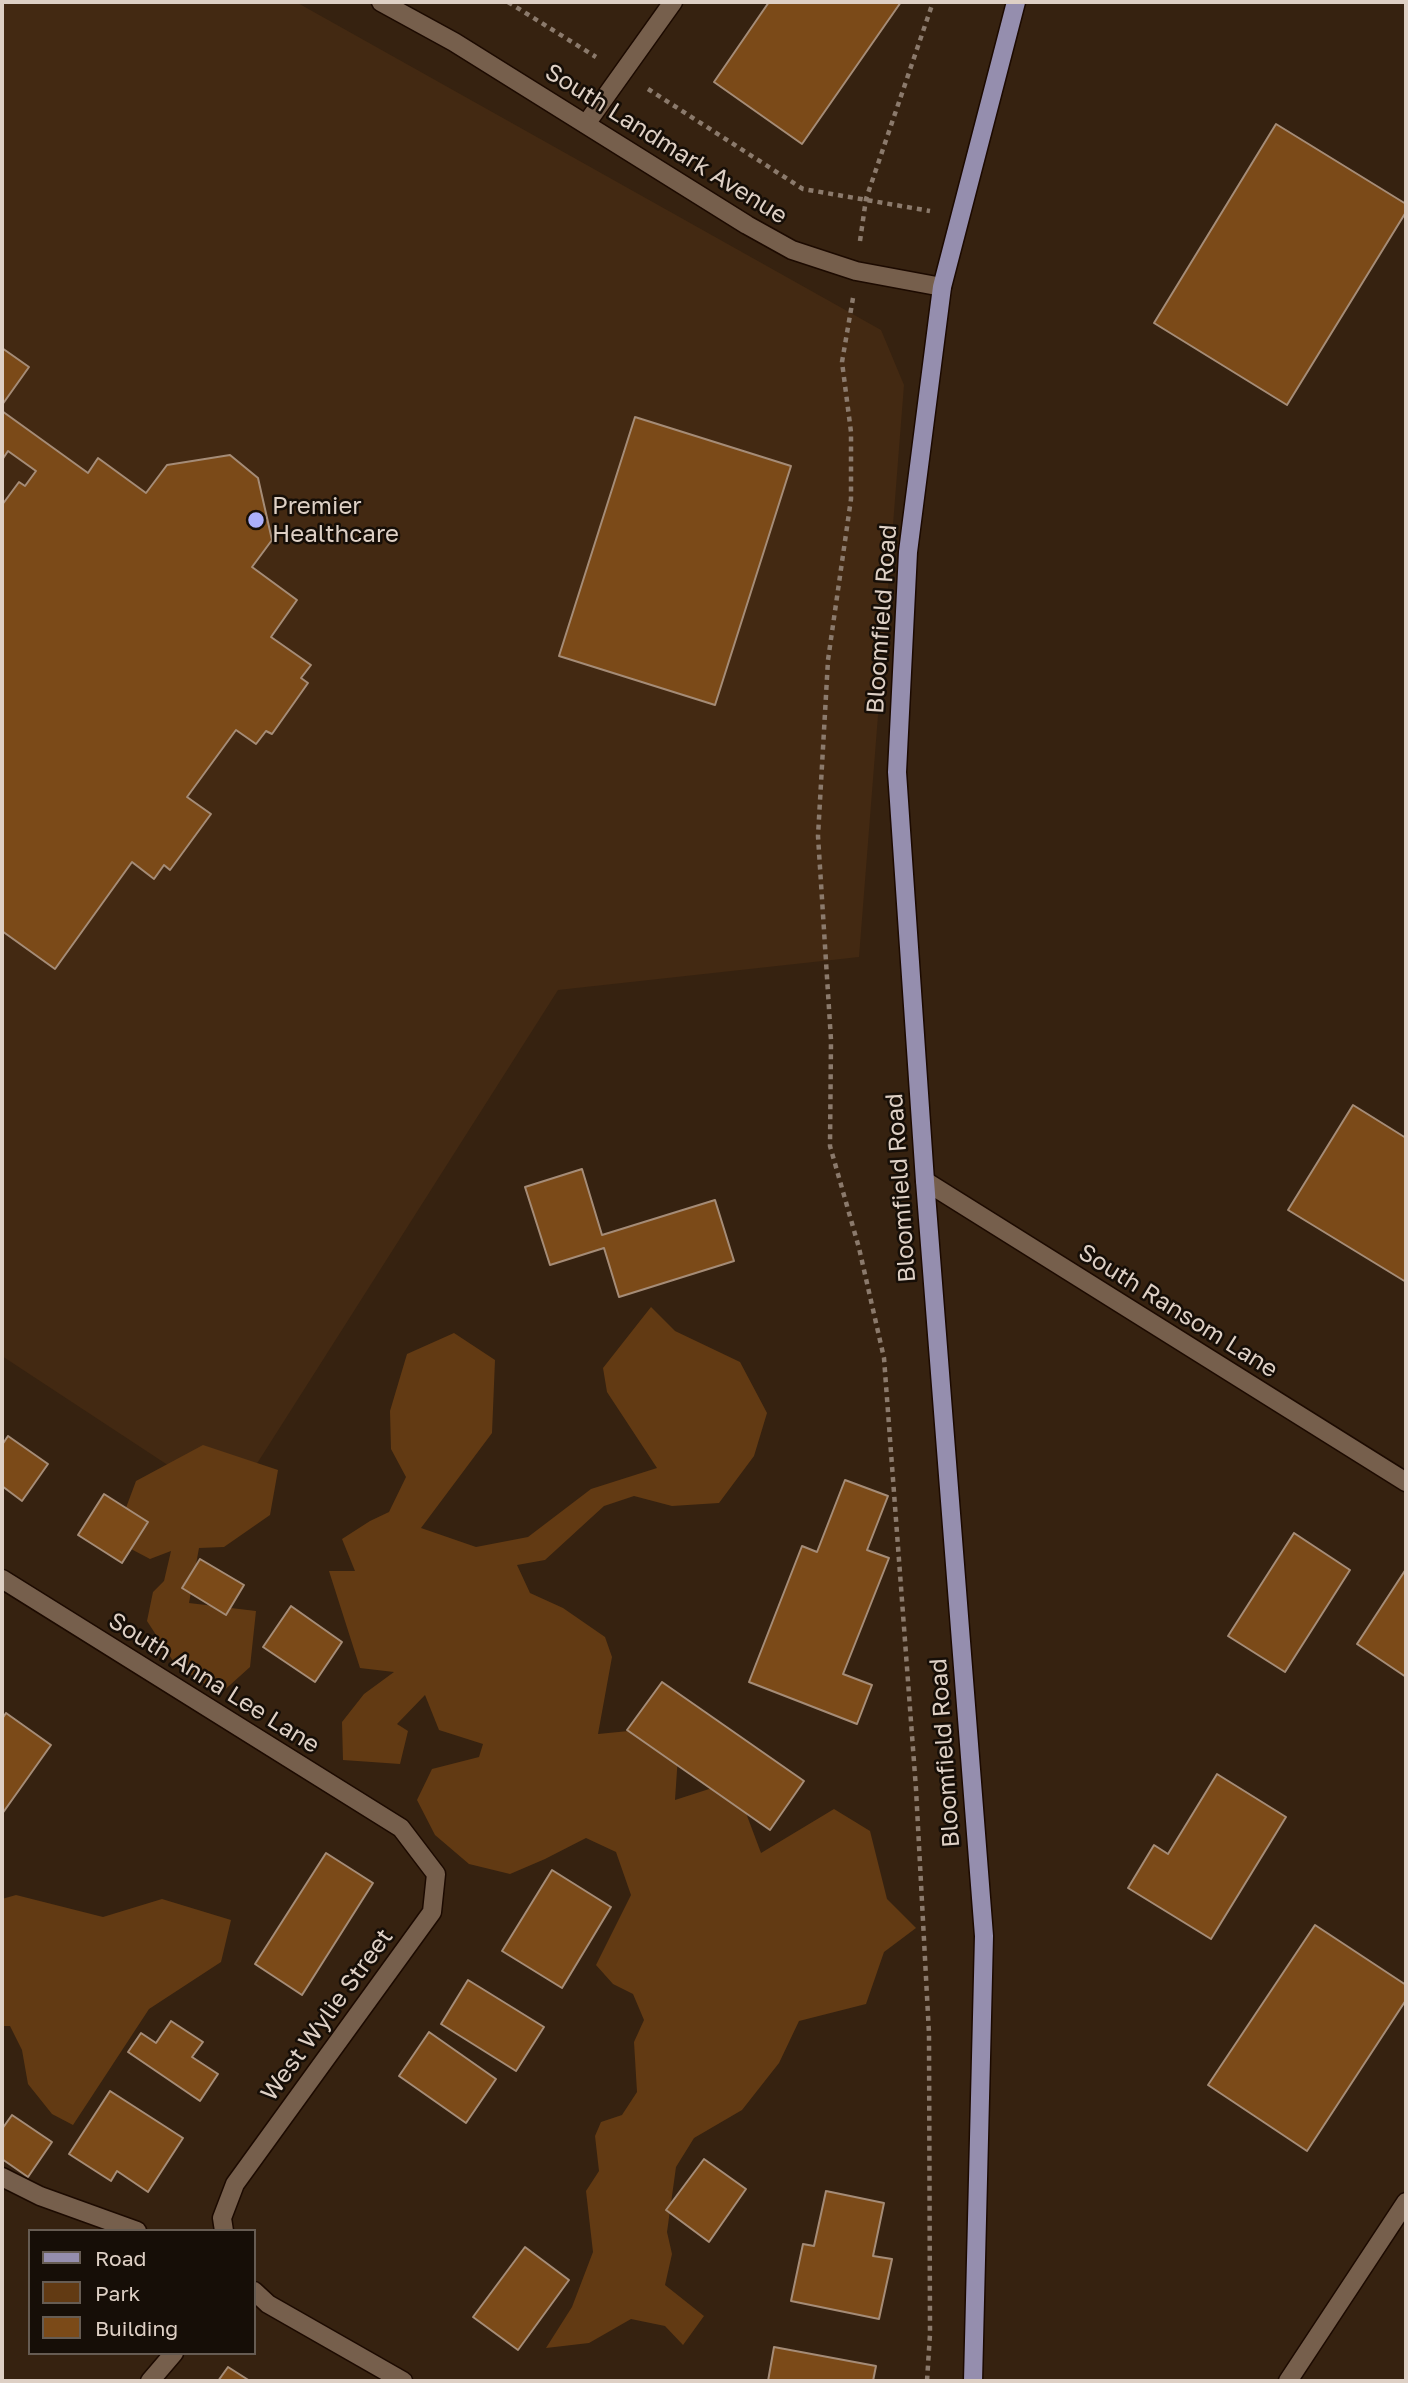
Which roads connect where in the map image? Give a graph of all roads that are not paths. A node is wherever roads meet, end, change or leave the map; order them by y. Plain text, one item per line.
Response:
1 (381, 2) edge
2 (673, 2) edge
3 (1016, 2) edge
4 (586, 124) junction
5 (942, 287) junction
6 (925, 1181) junction
7 (1406, 1482) edge
8 (2, 1579) edge
9 (401, 1828) joint
10 (2, 2178) edge
11 (1406, 2202) edge
12 (131, 2229) edge
13 (224, 2229) edge
14 (256, 2293) edge
15 (172, 2355) edge
16 (150, 2381) edge
17 (402, 2381) edge
18 (973, 2381) edge
19 (1289, 2381) edge

1 - 4 street, South Landmark Avenue
2 - 4 street
3 - 5 main road, Bloomfield Road
4 - 5 street, South Landmark Avenue
5 - 6 main road, Bloomfield Road
6 - 7 street, South Ransom Lane
6 - 18 main road, Bloomfield Road
8 - 9 street, South Anna Lee Lane
9 - 13 street, West Wylie Street
10 - 12 street
11 - 19 street
14 - 17 street
15 - 16 street

